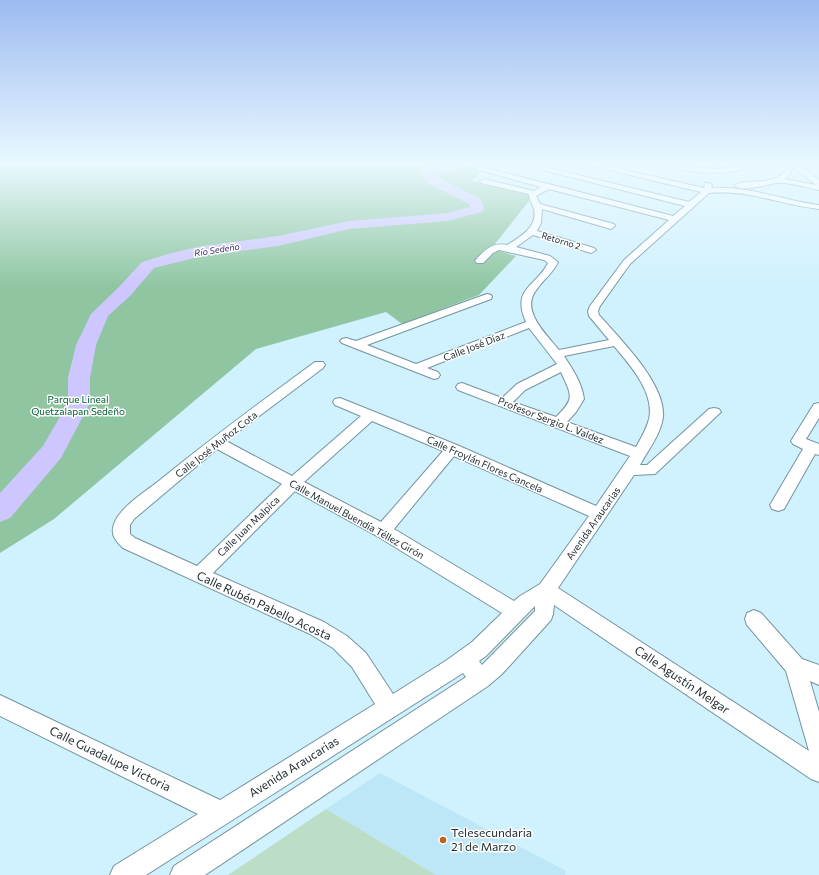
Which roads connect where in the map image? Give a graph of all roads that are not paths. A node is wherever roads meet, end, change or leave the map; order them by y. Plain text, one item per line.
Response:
1 (536, 205) joint
2 (619, 205) edge
3 (690, 205) edge
4 (674, 219) junction
5 (611, 226) dead end
6 (532, 232) junction
7 (509, 248) junction
8 (591, 250) dead end
9 (480, 261) dead end
10 (487, 297) dead end
11 (532, 324) junction
12 (617, 342) junction
13 (556, 354) junction
14 (565, 365) junction
15 (319, 366) dead end
16 (416, 368) junction
17 (434, 375) dead end
18 (462, 387) dead end
19 (340, 402) dead end
20 (504, 403) junction
21 (819, 407) edge
22 (714, 412) dead end
23 (370, 415) junction
24 (558, 423) junction
25 (216, 442) junction
26 (810, 446) edge
27 (452, 449) junction
28 (639, 454) junction
29 (630, 470) junction
30 (293, 483) junction
31 (778, 505) dead end
32 (599, 514) junction
33 (120, 530) joint
34 (383, 531) junction
35 (198, 575) junction
36 (546, 590) junction
37 (516, 612) junction
38 (754, 619) dead end
39 (465, 660) junction
40 (795, 666) junction
41 (819, 675) edge
42 (481, 679) junction
43 (0, 705) edge
44 (388, 707) junction
45 (819, 749) edge
46 (819, 771) edge
47 (221, 813) junction
48 (123, 875) edge
49 (184, 875) edge

1 - 5 street
1 - 6 street
2 - 4 street
3 - 4 street
4 - 12 street, Avenida Araucarias
6 - 7 street
6 - 8 street, Retorno 2
7 - 9 street
7 - 11 street
10 - 16 street
11 - 13 street
11 - 16 street, Calle José Díaz
12 - 13 street
12 - 28 street, Avenida Araucarias
13 - 14 street
14 - 20 street
14 - 24 street
15 - 25 street, Calle José Muñoz Cota
16 - 17 street
18 - 20 street, Profesor Sergio L. Valdez
19 - 23 street, Calle Froylán Flores Cancela
20 - 24 street, Profesor Sergio L. Valdez
21 - 26 street
22 - 29 street
23 - 27 street, Calle Froylán Flores Cancela
23 - 30 street, Calle Juan Malpica
24 - 28 street, Profesor Sergio L. Valdez
25 - 30 street, Calle Manuel Buendía Téllez Girón
25 - 33 street, Calle José Muñoz Cota
26 - 31 street
27 - 32 street, Calle Froylán Flores Cancela
27 - 34 street
28 - 29 street, Avenida Araucarias
29 - 32 street, Avenida Araucarias
30 - 34 street, Calle Manuel Buendía Téllez Girón
30 - 35 street, Calle Juan Malpica
32 - 36 street, Avenida Araucarias
33 - 35 street, Calle Rubén Pabello Acosta
34 - 37 street, Calle Manuel Buendía Téllez Girón
35 - 44 street, Calle Rubén Pabello Acosta
36 - 37 street, Avenida Araucarias
36 - 42 street
36 - 46 street, Calle Agustín Melgar
37 - 39 street, Avenida Araucarias
38 - 40 street
39 - 42 street
39 - 44 street, Avenida Araucarias
40 - 41 street
40 - 45 street
42 - 49 street
43 - 47 street, Calle Guadalupe Victoria
44 - 47 street, Avenida Araucarias
47 - 48 street, Avenida Araucarias

